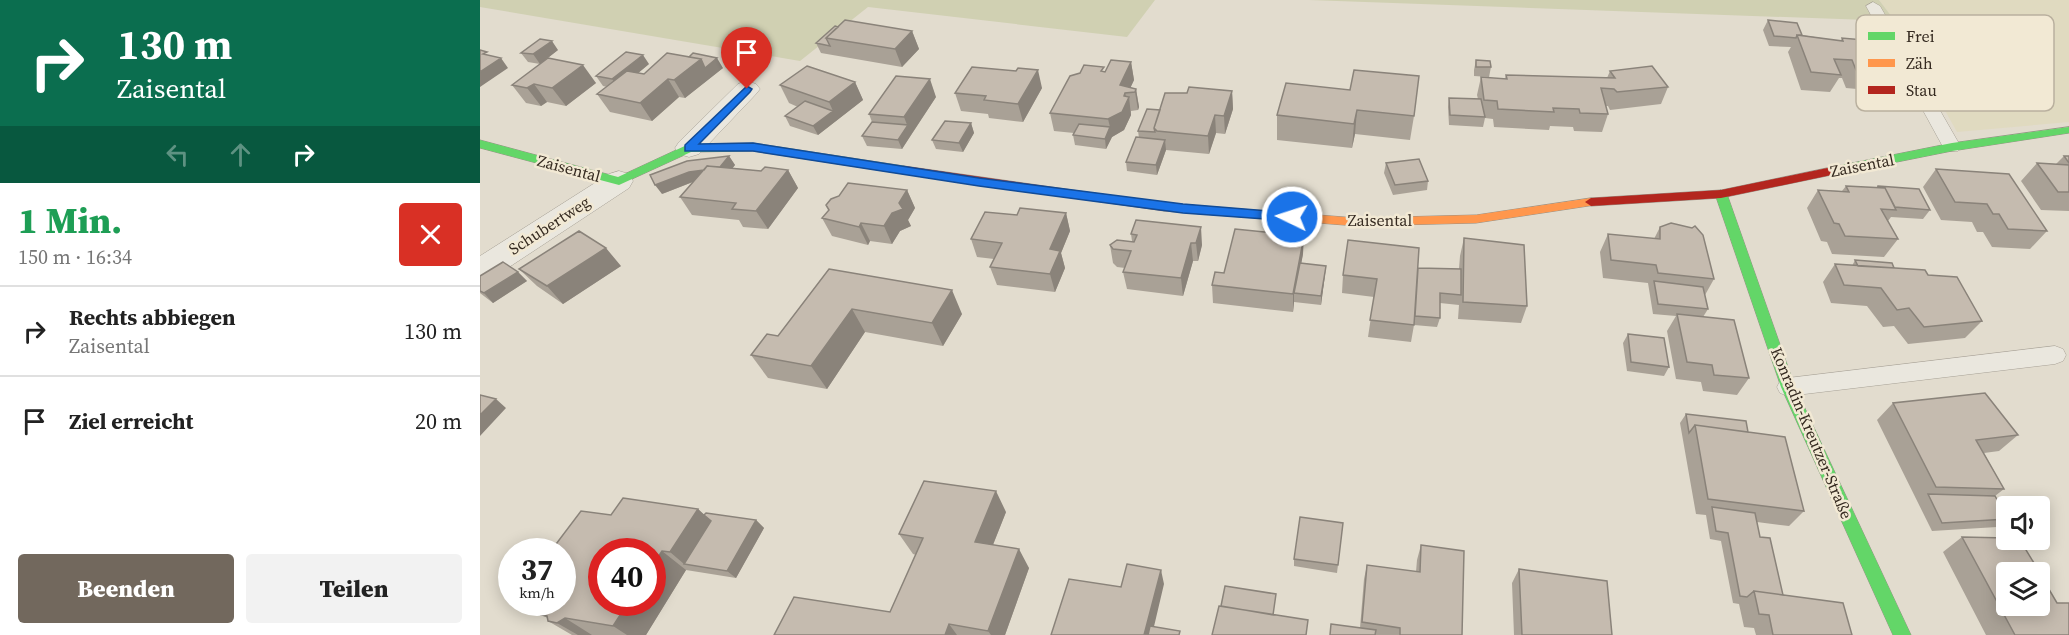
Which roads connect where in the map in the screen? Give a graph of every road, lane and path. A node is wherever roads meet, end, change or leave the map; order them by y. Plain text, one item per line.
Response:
1 (1873, 6) dead end
2 (1878, 15) edge
3 (747, 89) dead end
4 (1932, 111) edge
5 (2069, 130) edge
6 (480, 144) edge
7 (1952, 147) junction
8 (689, 148) junction
9 (619, 181) junction
10 (1721, 194) junction
11 (480, 270) edge
12 (2055, 355) dead end
13 (1788, 387) junction
14 (1902, 635) edge

1 - 2 lane
3 - 8 street, Zaisental
4 - 7 lane
5 - 7 street, Zaisental
6 - 9 street, Zaisental
7 - 10 street, Zaisental
8 - 9 street, Zaisental
8 - 10 street, Zaisental
9 - 11 street, Schubertweg
10 - 13 street, Konradin-Kreutzer-Straße
12 - 13 lane
13 - 14 street, Konradin-Kreutzer-Straße

